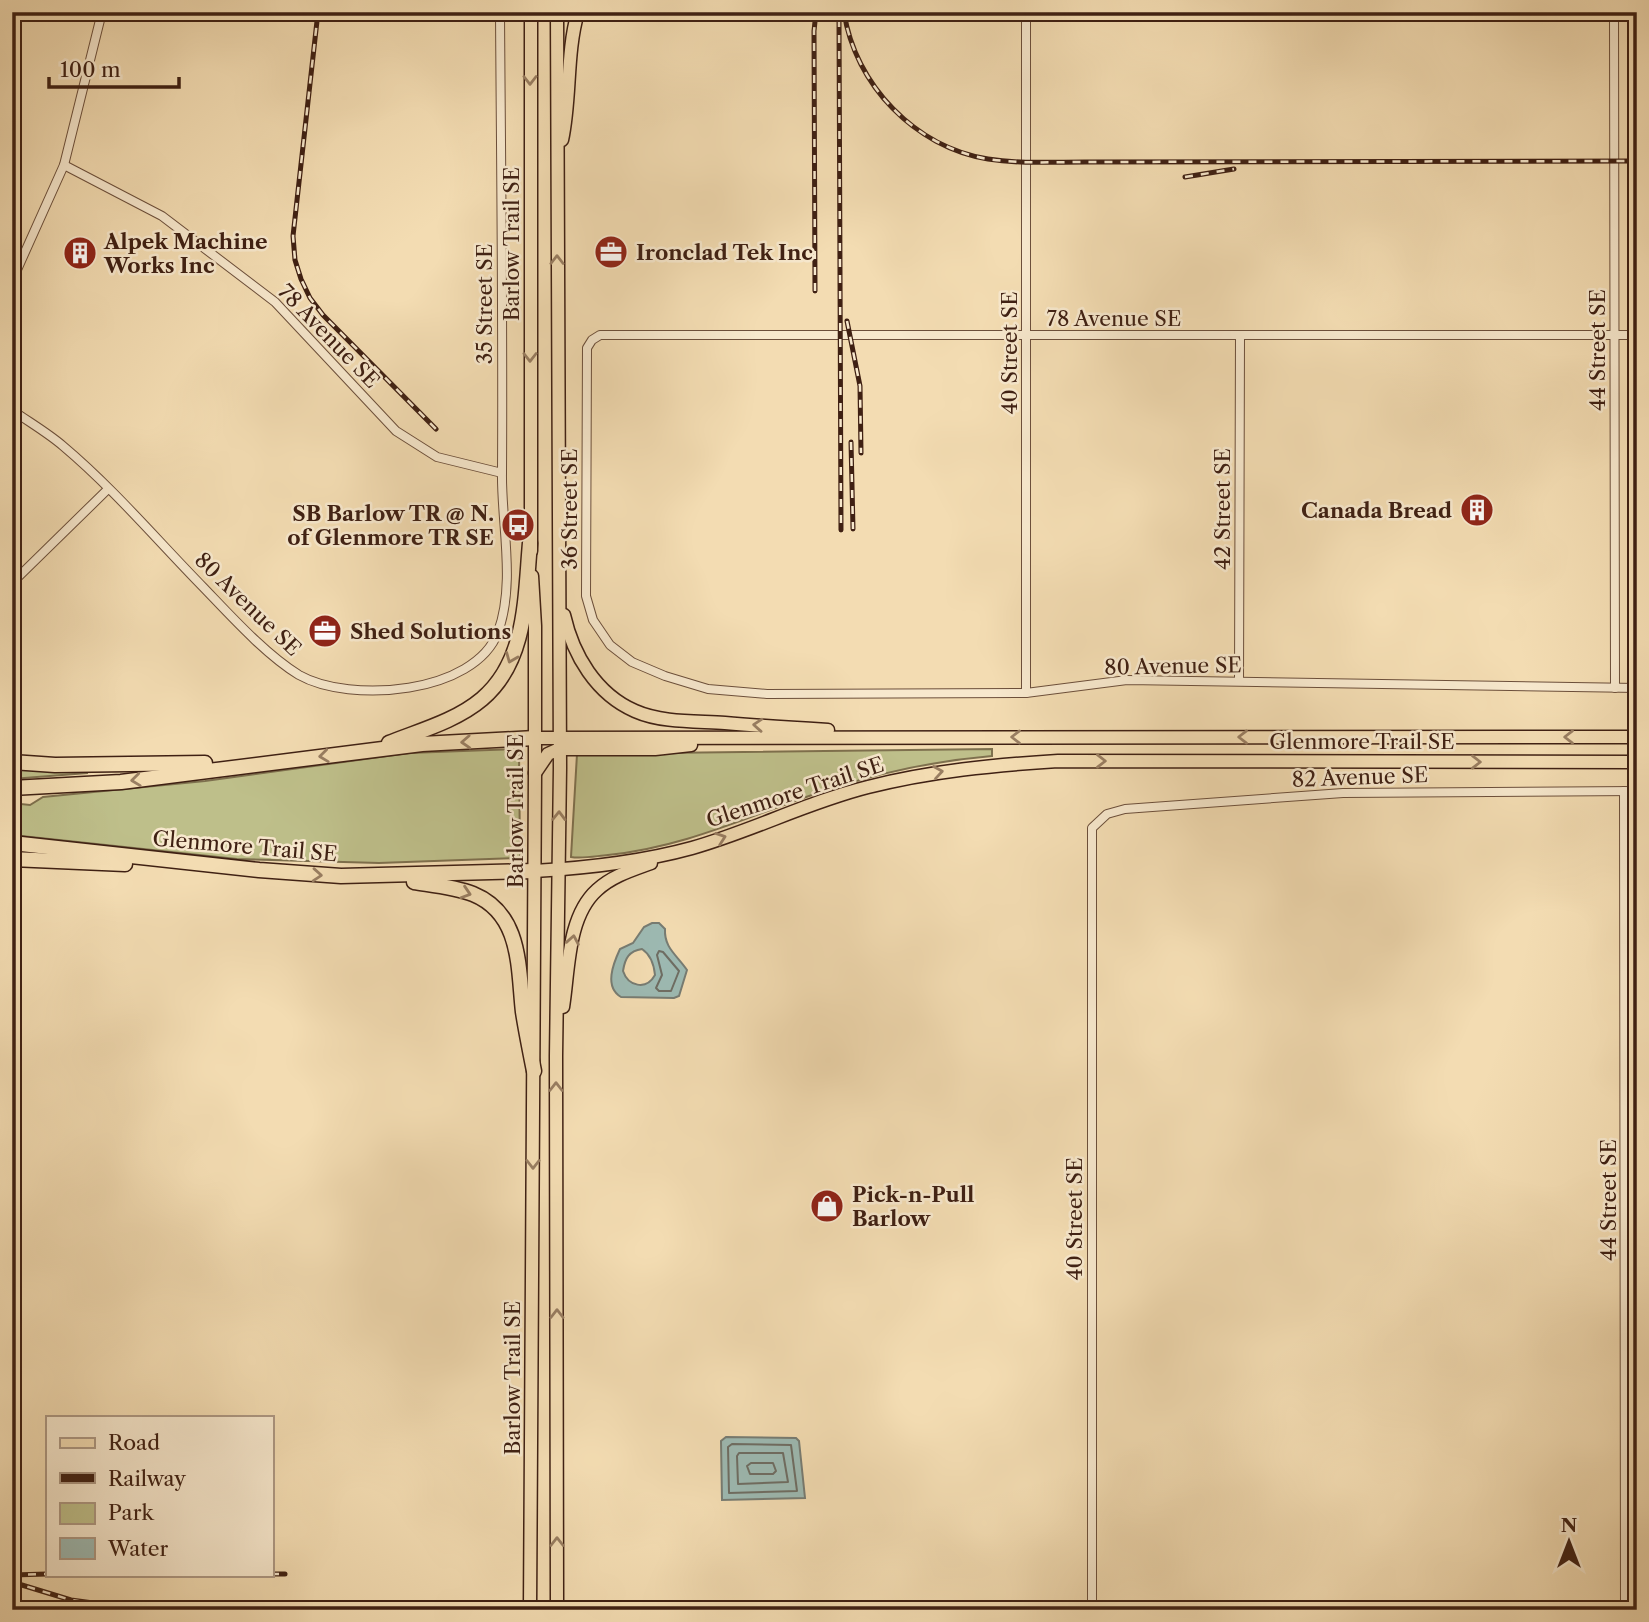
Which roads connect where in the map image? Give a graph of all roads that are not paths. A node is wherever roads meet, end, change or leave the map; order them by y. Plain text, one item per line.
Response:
1 (102, 12) edge
2 (500, 12) edge
3 (531, 12) edge
4 (557, 12) edge
5 (578, 12) edge
6 (1026, 12) edge
7 (1614, 12) edge
8 (557, 164) junction
9 (64, 165) junction
10 (12, 281) edge
11 (1027, 334) junction
12 (1614, 335) junction
13 (1637, 335) edge
14 (1240, 336) junction
15 (592, 340) joint
16 (12, 410) edge
17 (502, 473) junction
18 (108, 489) junction
19 (530, 543) junction
20 (559, 573) junction
21 (12, 583) edge
22 (506, 596) joint
23 (632, 662) joint
24 (1239, 681) junction
25 (1615, 688) junction
26 (1637, 688) edge
27 (1026, 693) junction
28 (875, 737) junction
29 (1637, 737) edge
30 (535, 738) junction
31 (559, 744) junction
32 (371, 750) junction
33 (12, 762) edge
34 (276, 762) junction
35 (1637, 762) edge
36 (535, 774) junction
37 (12, 788) edge
38 (1624, 791) junction
39 (1637, 791) edge
40 (1092, 828) joint
41 (12, 843) edge
42 (692, 848) junction
43 (12, 859) edge
44 (259, 870) junction
45 (558, 870) junction
46 (534, 871) junction
47 (374, 877) junction
48 (556, 1056) junction
49 (534, 1071) junction
50 (530, 1570) junction
51 (530, 1610) edge
52 (537, 1610) edge
53 (557, 1610) edge
54 (1092, 1610) edge
55 (1625, 1610) edge

1 - 9 street
2 - 17 street, 35 Street SE
3 -> 19 main road, Barlow Trail SE
4 - 8 main road, Barlow Trail SE
5 - 8 main road
6 - 11 street, 40 Street SE
7 - 12 street, 44 Street SE
20 -> 8 main road, Barlow Trail SE
9 - 10 street
9 - 17 street, 78 Avenue SE
11 - 14 street, 78 Avenue SE
11 - 15 street, 78 Avenue SE
11 - 27 street, 40 Street SE
12 - 13 street, 78 Avenue SE
12 - 14 street, 78 Avenue SE
12 - 25 street, 44 Street SE
14 - 24 street, 42 Street SE
15 - 23 street, 36 Street SE
16 - 18 street, 80 Avenue SE
17 - 22 street, 35 Street SE
18 - 21 street
18 - 22 street, 80 Avenue SE
19 - 30 main road, Barlow Trail SE
19 -> 32 highway
28 -> 20 main road
20 - 31 main road, Barlow Trail SE
23 - 27 street, 80 Avenue SE
24 - 25 street, 80 Avenue SE
24 - 27 street, 80 Avenue SE
25 - 26 street, 80 Avenue SE
29 -> 28 main road, Glenmore Trail SE
28 - 31 main road, Glenmore Trail SE
30 - 31 main road
30 -> 32 highway
30 - 36 main road, Barlow Trail SE
31 - 36 main road
45 -> 31 main road, Barlow Trail SE
32 -> 34 highway
33 - 34 highway
34 -> 37 highway
42 -> 35 main road, Glenmore Trail SE
36 - 46 main road, Barlow Trail SE
38 - 39 street, 82 Avenue SE
38 - 40 street, 82 Avenue SE
38 - 55 street, 44 Street SE
40 - 54 street, 40 Street SE
41 - 44 highway, Glenmore Trail SE
42 - 45 main road, Glenmore Trail SE
48 -> 42 main road
43 - 44 highway
44 -> 47 highway, Glenmore Trail SE
45 - 46 main road, Glenmore Trail SE
45 - 48 main road, Barlow Trail SE
46 - 47 highway, Glenmore Trail SE
46 - 49 main road, Barlow Trail SE
47 -> 49 highway
53 -> 48 main road, Barlow Trail SE
49 -> 50 main road, Barlow Trail SE
50 - 51 main road, Barlow Trail SE
50 - 52 main road

